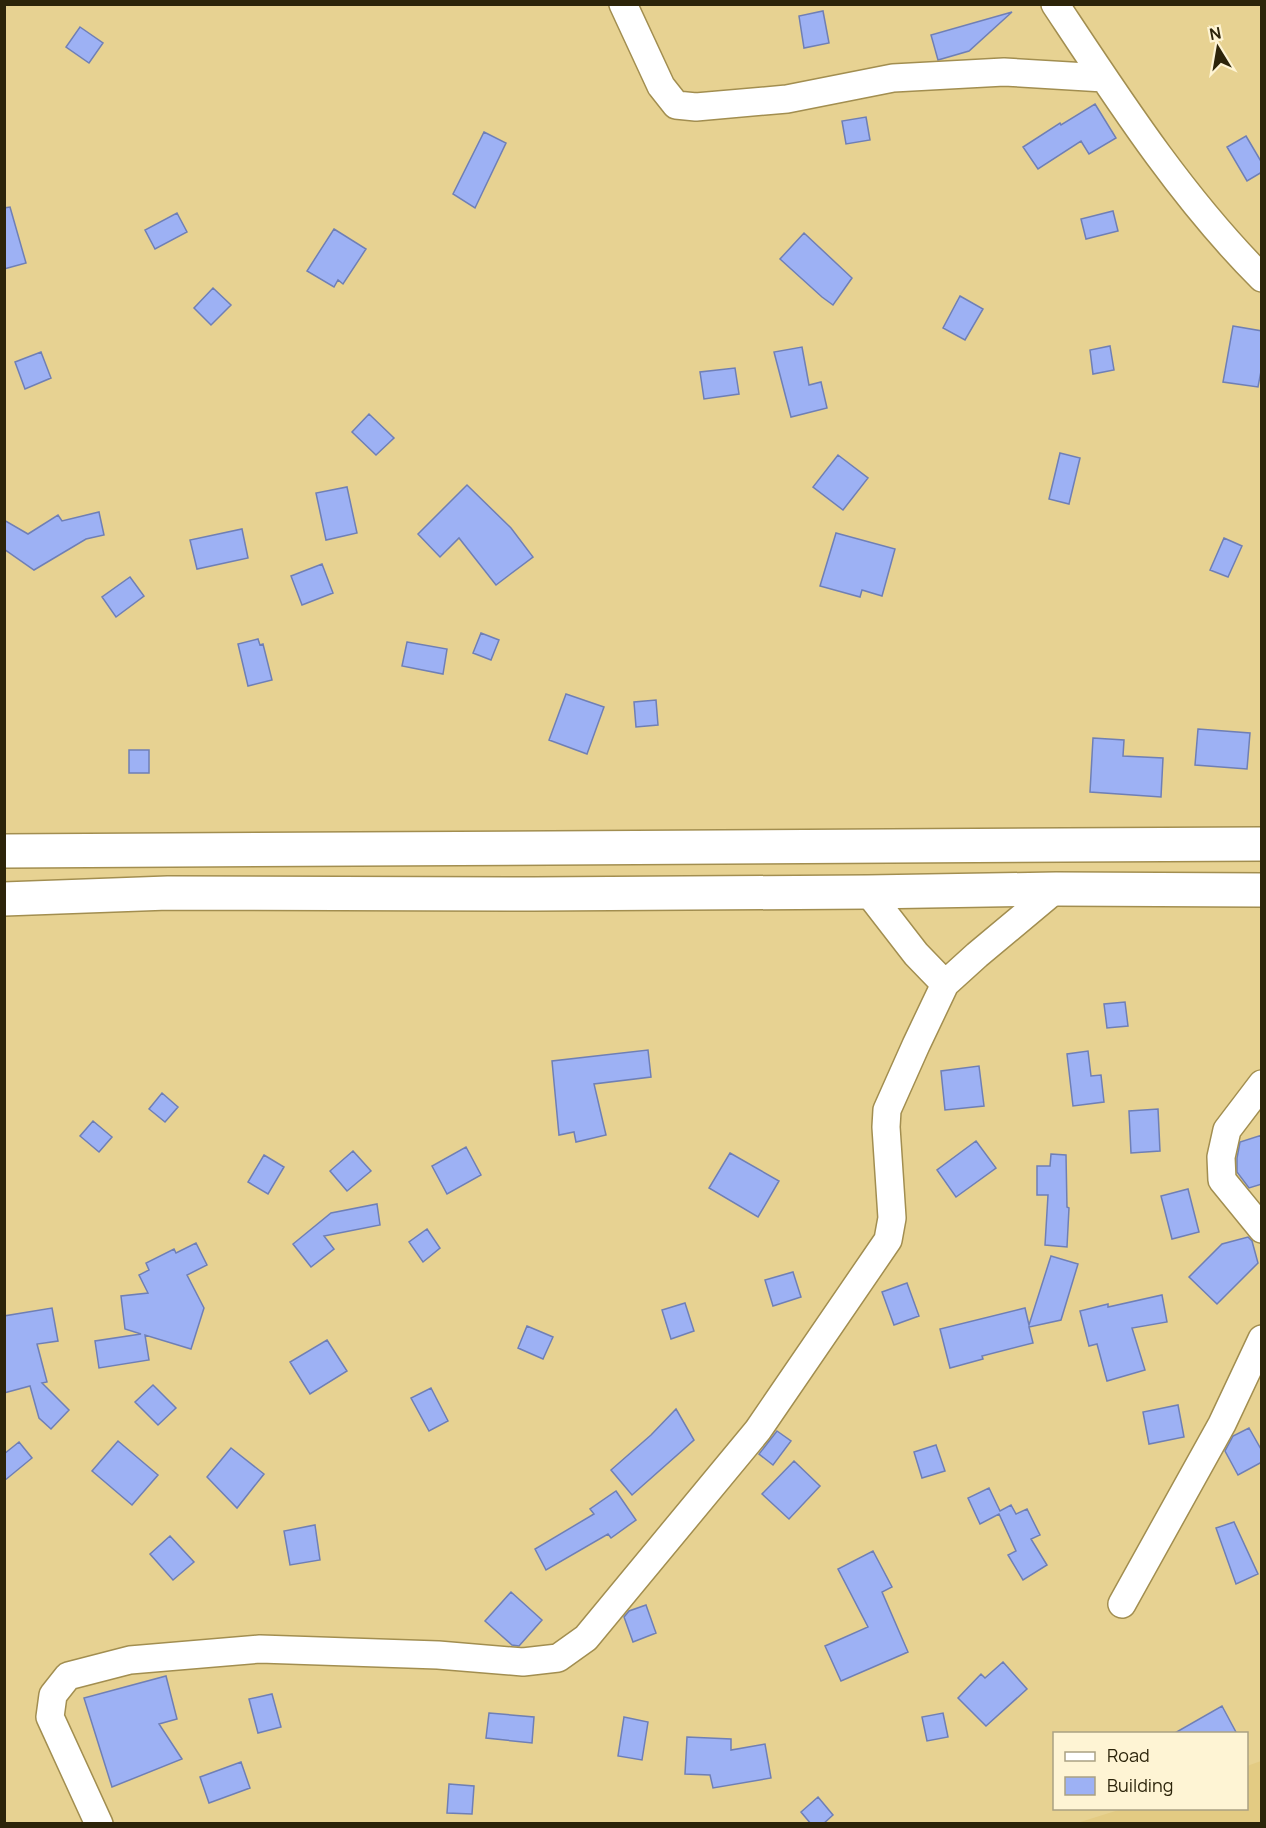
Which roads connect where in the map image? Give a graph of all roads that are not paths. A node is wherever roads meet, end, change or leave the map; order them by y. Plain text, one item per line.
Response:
1 (623, 4) edge
2 (1055, 4) edge
3 (1104, 78) junction
4 (1262, 278) edge
5 (1262, 844) edge
6 (4, 851) edge
7 (1056, 889) junction
8 (1262, 890) edge
9 (868, 892) junction
10 (4, 898) edge
11 (945, 984) junction
12 (1262, 1084) edge
13 (1262, 1229) edge
14 (1262, 1339) edge
15 (1122, 1604) dead end
16 (99, 1824) edge

1 - 3 street
2 - 3 street
3 - 4 street
5 - 6 highway
7 - 8 highway
7 - 9 highway
7 - 11 street
9 - 10 highway
9 - 11 street
11 - 16 street
12 - 13 street
14 - 15 street

